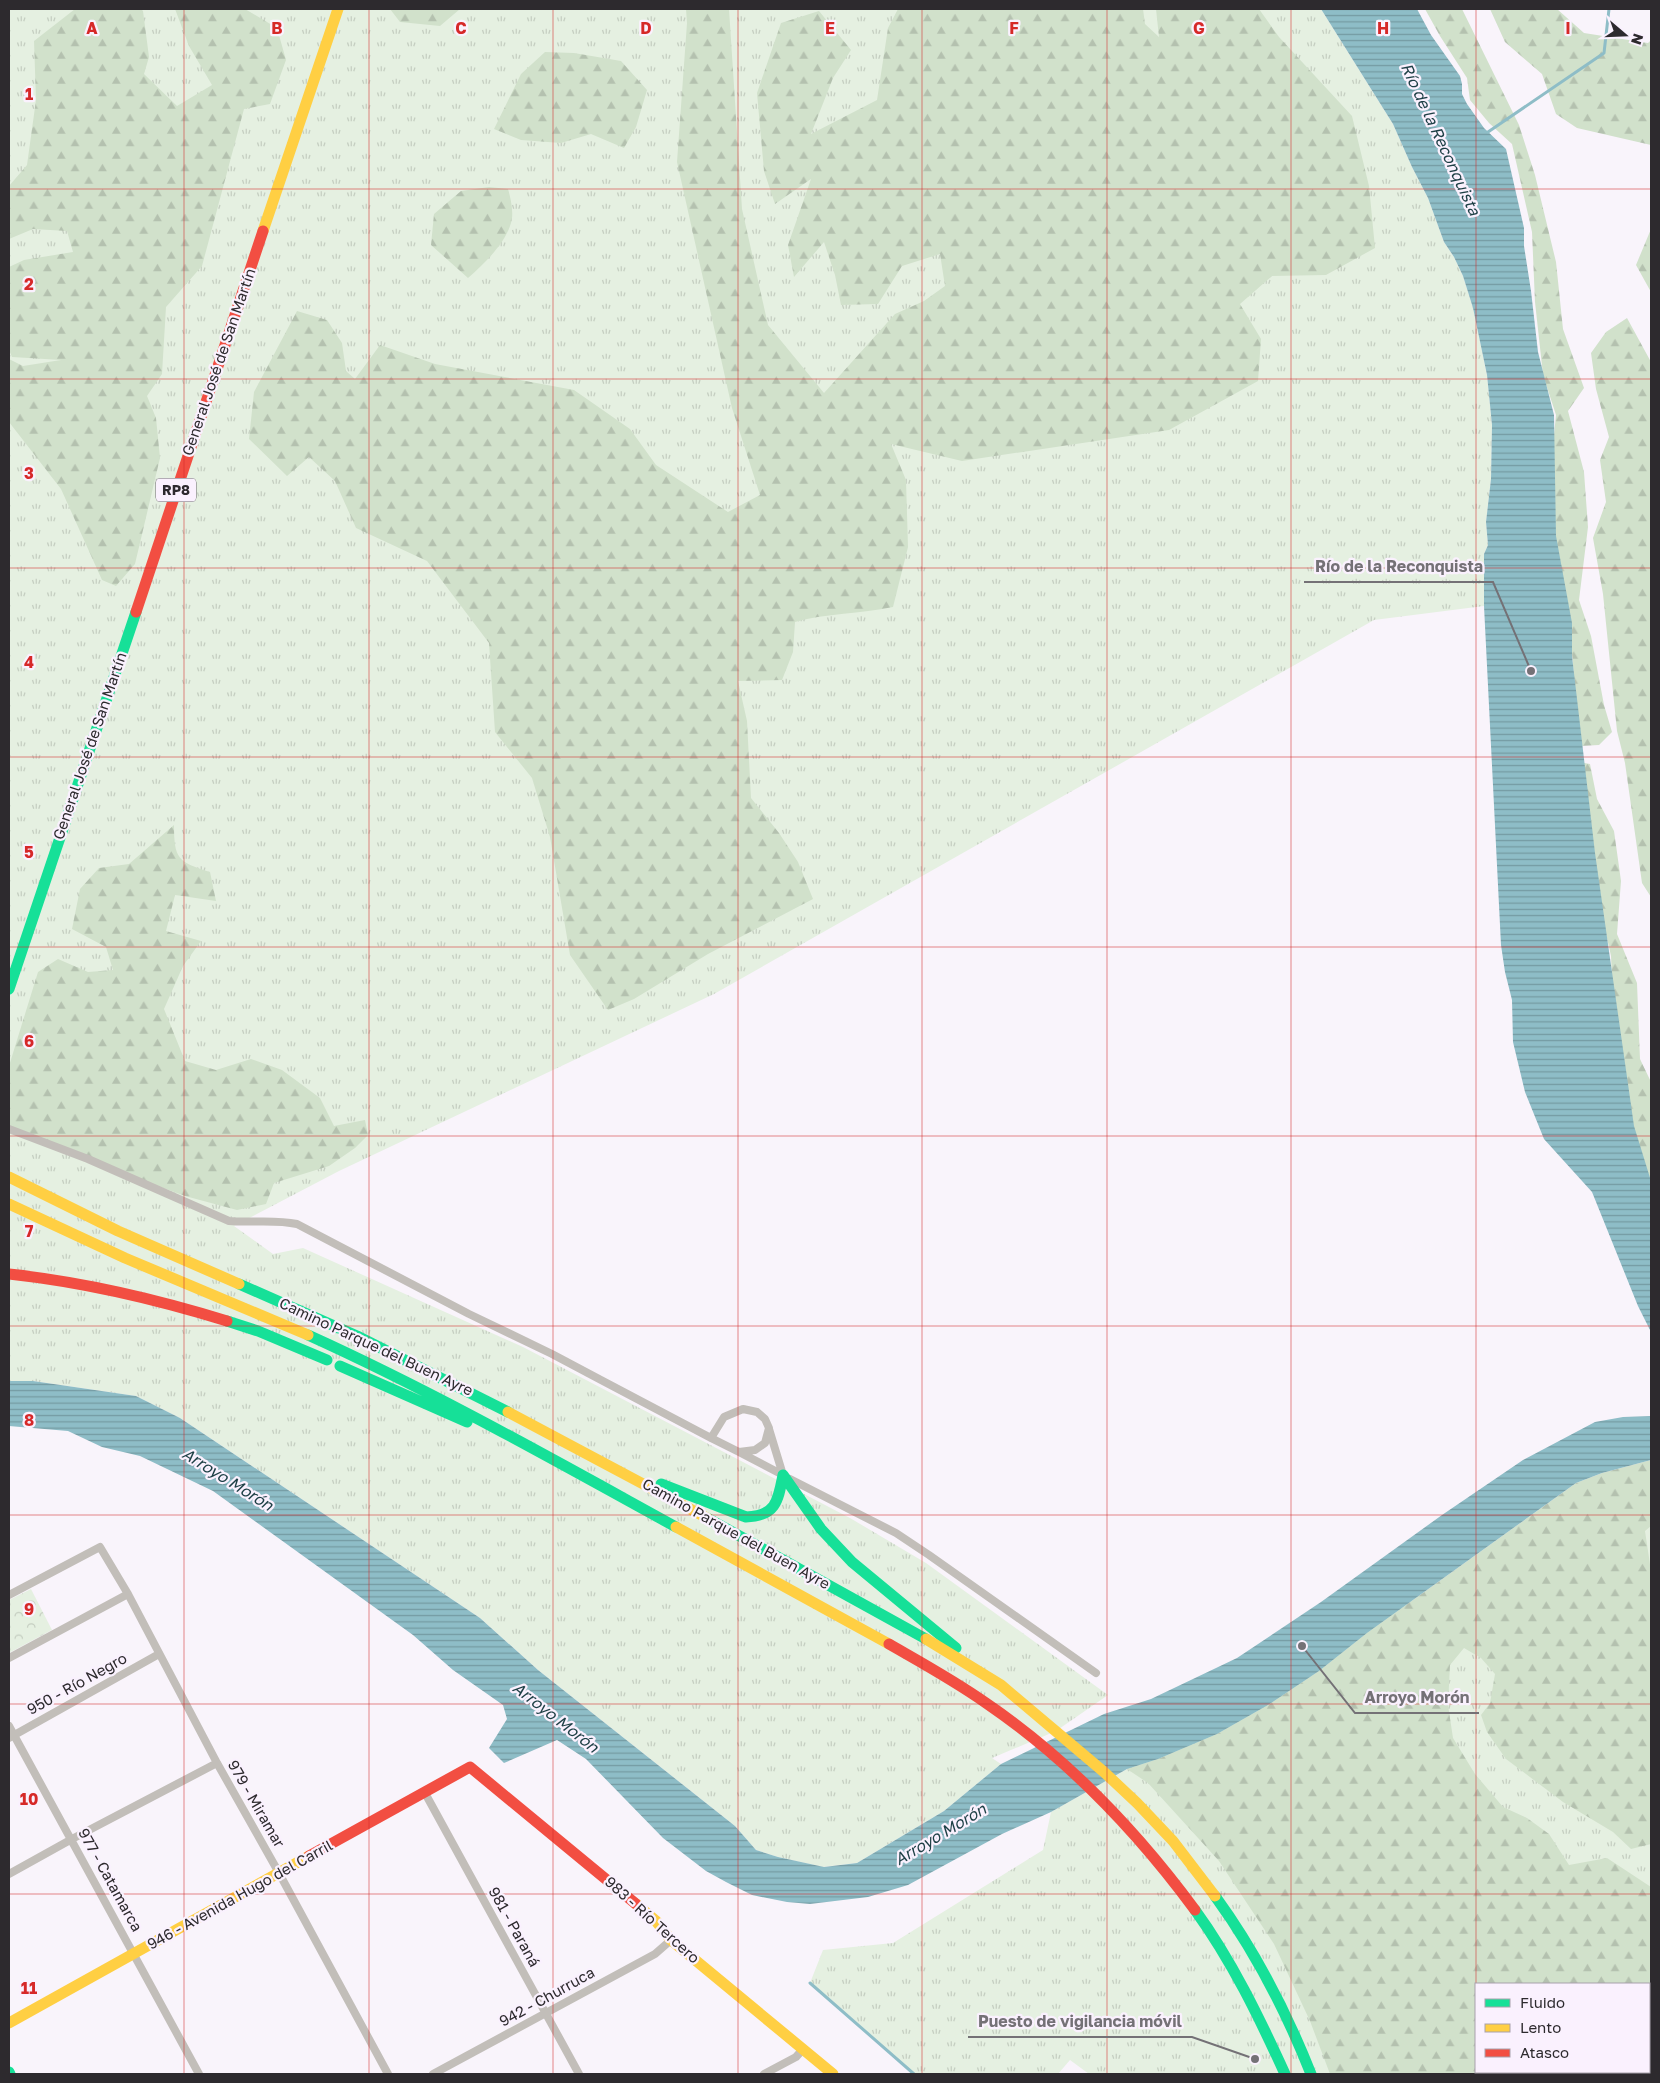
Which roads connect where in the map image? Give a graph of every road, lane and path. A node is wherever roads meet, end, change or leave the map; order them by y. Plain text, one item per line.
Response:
1 (338, 9) edge
2 (11, 974) edge
3 (9, 983) edge
4 (9, 989) edge
5 (9, 1129) edge
6 (9, 1177) edge
7 (9, 1204) edge
8 (9, 1274) edge
9 (327, 1360) dead end
10 (340, 1366) dead end
11 (769, 1428) junction
12 (711, 1438) junction
13 (740, 1452) junction
14 (603, 1461) junction
15 (572, 1468) junction
16 (783, 1475) junction
17 (128, 1594) junction
18 (9, 1595) edge
19 (159, 1654) junction
20 (9, 1658) edge
21 (1096, 1673) dead end
22 (999, 1684) junction
23 (9, 1726) edge
24 (11, 1736) edge
25 (217, 1763) junction
26 (470, 1767) joint
27 (425, 1793) junction
28 (72, 1839) junction
29 (280, 1873) junction
30 (9, 1874) edge
31 (671, 1940) junction
32 (135, 1954) junction
33 (546, 2013) junction
34 (9, 2023) edge
35 (803, 2049) junction
36 (199, 2074) edge
37 (388, 2074) edge
38 (433, 2074) edge
39 (579, 2074) edge
40 (764, 2074) edge
41 (833, 2074) edge
42 (1285, 2074) edge
43 (1311, 2074) edge

1 - 2 main road, General José de San Martín / RP8
2 - 3 main road, General José de San Martín / RP8
2 - 4 main road, General José de San Martín / RP8
5 - 12 street
6 - 14 main road, Camino Parque del Buen Ayre
7 - 15 main road, Camino Parque del Buen Ayre
8 - 9 main road
10 - 15 main road
11 - 12 street
11 - 13 street
11 - 16 street
12 - 13 street
13 - 16 street
14 - 16 main road
14 - 22 main road, Camino Parque del Buen Ayre
15 - 42 main road, Camino Parque del Buen Ayre
16 - 21 street
16 - 22 main road
17 - 18 street, 979 - Miramar
17 - 19 street, 979 - Miramar
17 - 20 street
19 - 24 street, 950 - Río Negro
19 - 25 street, 979 - Miramar
22 - 43 main road, Camino Parque del Buen Ayre
23 - 24 street, 977 - Catamarca
24 - 28 street, 977 - Catamarca
25 - 28 street
25 - 29 street, 979 - Miramar
26 - 27 main road, 946 - Avenida Hugo del Carril
26 - 31 main road, 983 - Río Tercero
27 - 29 main road, 946 - Avenida Hugo del Carril
27 - 33 street, 981 - Paraná
28 - 30 street
28 - 32 street, 977 - Catamarca
29 - 32 main road, 946 - Avenida Hugo del Carril
29 - 37 street, 979 - Miramar
31 - 33 street, 942 - Churruca
31 - 35 main road, 983 - Río Tercero
32 - 34 main road, 946 - Avenida Hugo del Carril
32 - 36 street, 977 - Catamarca
33 - 38 street, 942 - Churruca
33 - 39 street, 981 - Paraná
35 - 40 street
35 - 41 main road, 983 - Río Tercero

